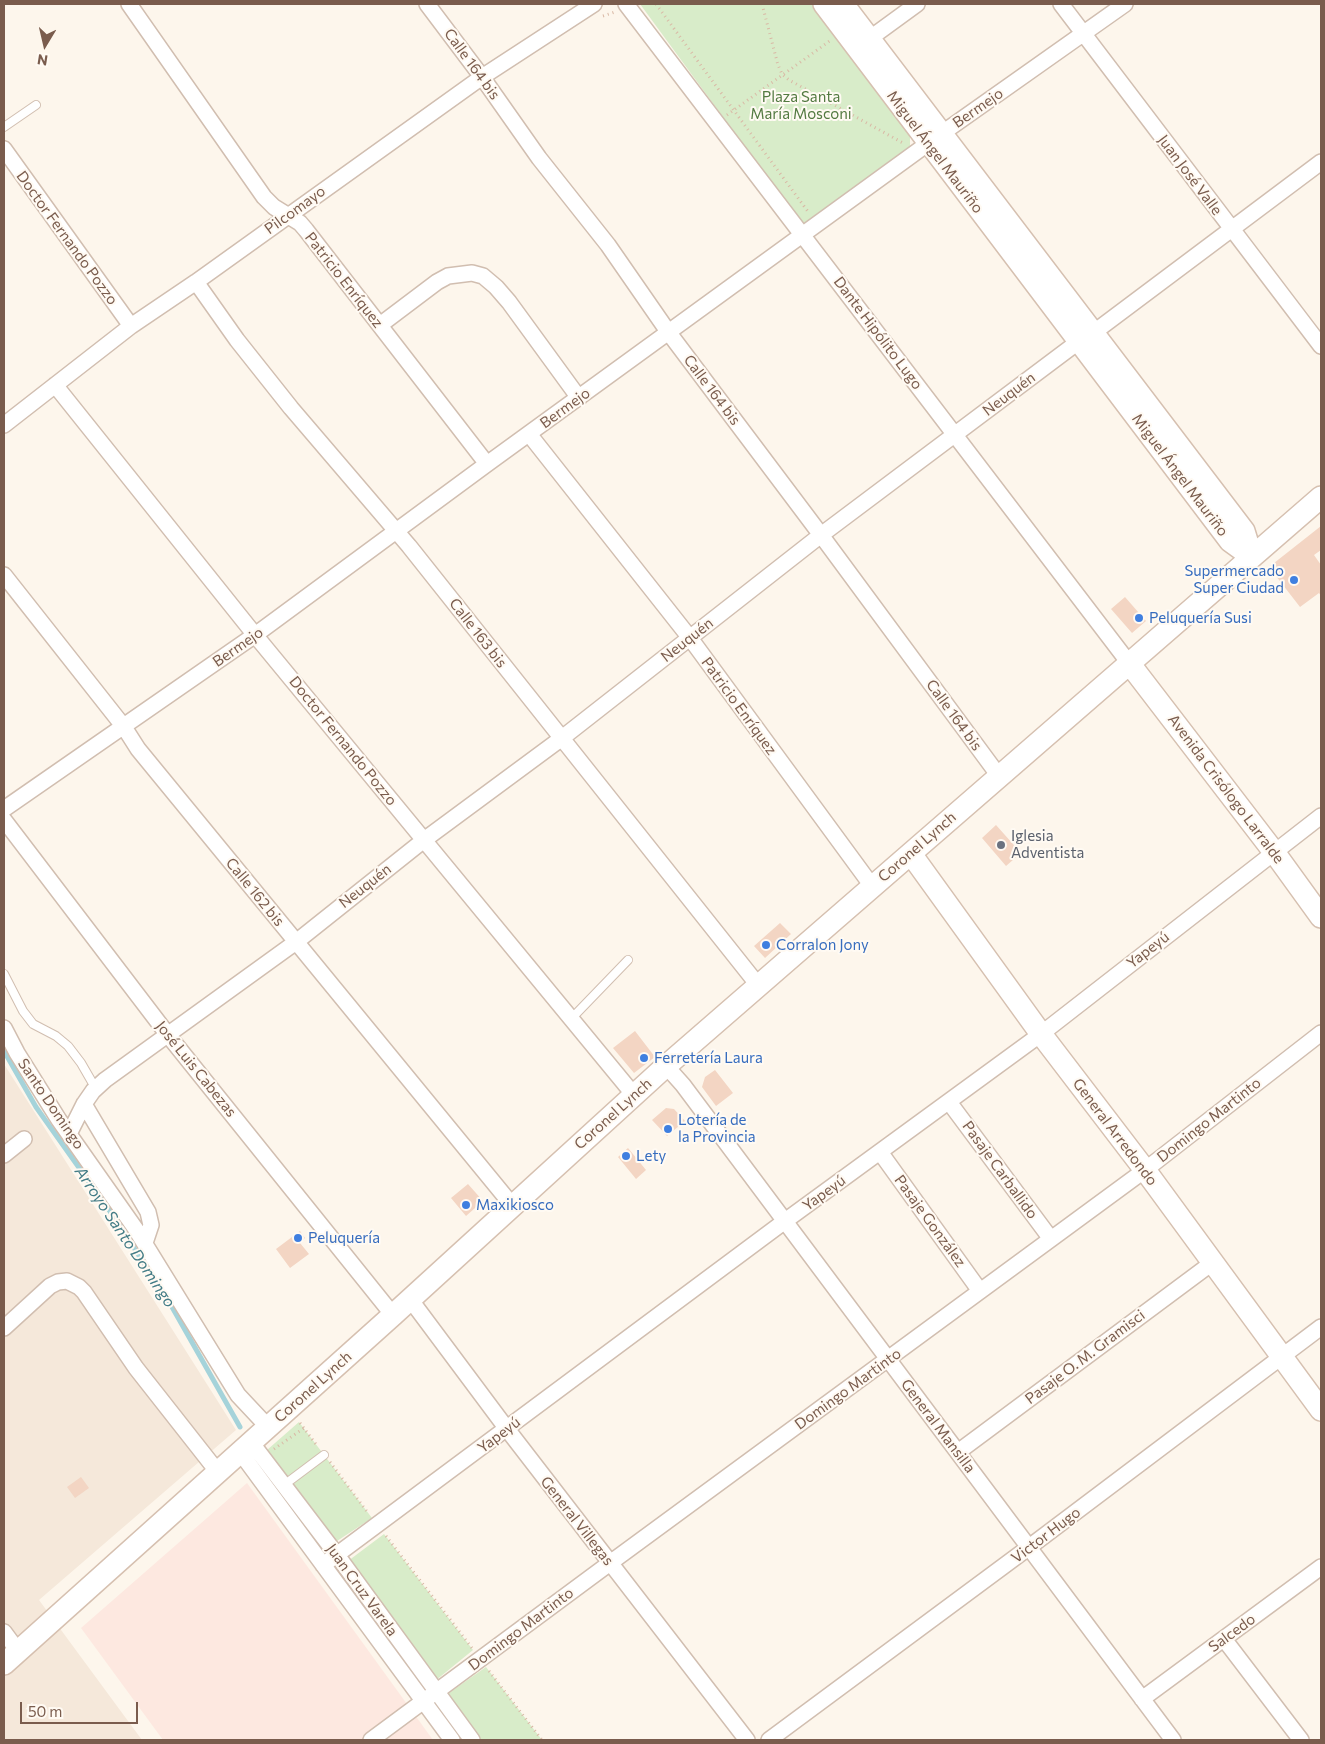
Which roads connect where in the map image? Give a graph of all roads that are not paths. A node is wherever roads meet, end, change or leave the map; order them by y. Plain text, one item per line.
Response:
1 (129, 4) edge
2 (427, 4) edge
3 (594, 4) edge
4 (626, 4) edge
5 (824, 4) edge
6 (843, 4) edge
7 (918, 4) edge
8 (1061, 4) edge
9 (1124, 4) edge
10 (1083, 34) junction
11 (869, 39) junction
12 (482, 77) junction
13 (36, 106) dead end
14 (4, 127) edge
15 (935, 138) junction
16 (4, 149) edge
17 (1321, 162) edge
18 (287, 215) junction
19 (1232, 230) junction
20 (804, 234) junction
21 (196, 282) junction
22 (380, 325) junction
23 (131, 326) junction
24 (669, 333) junction
25 (1086, 338) junction
26 (1321, 346) edge
27 (55, 385) junction
28 (579, 398) junction
29 (4, 425) edge
30 (529, 434) junction
31 (955, 435) junction
32 (487, 464) junction
33 (1321, 497) edge
34 (396, 532) junction
35 (821, 535) junction
36 (1252, 557) junction
37 (4, 575) edge
38 (255, 635) junction
39 (690, 638) junction
40 (1128, 663) junction
41 (124, 727) junction
42 (562, 738) junction
43 (999, 776) junction
44 (4, 810) edge
45 (1321, 816) edge
46 (4, 820) edge
47 (424, 840) junction
48 (1274, 852) junction
49 (911, 854) junction
50 (872, 886) junction
51 (1321, 917) edge
52 (296, 942) junction
53 (628, 960) dead end
54 (4, 974) edge
55 (758, 985) junction
56 (571, 1019) junction
57 (4, 1028) edge
58 (1321, 1033) edge
59 (1041, 1034) junction
60 (168, 1035) junction
61 (666, 1066) junction
62 (96, 1089) junction
63 (634, 1095) junction
64 (950, 1102) junction
65 (84, 1104) junction
66 (69, 1134) junction
67 (24, 1139) dead end
68 (880, 1152) junction
69 (4, 1155) edge
70 (1144, 1170) junction
71 (512, 1205) junction
72 (785, 1221) junction
73 (1050, 1239) junction
74 (145, 1243) junction
75 (1212, 1263) junction
76 (980, 1290) junction
77 (410, 1299) junction
78 (393, 1316) junction
79 (1321, 1327) edge
80 (4, 1328) edge
81 (1282, 1356) junction
82 (888, 1360) junction
83 (1321, 1410) edge
84 (268, 1427) junction
85 (506, 1429) junction
86 (245, 1447) junction
87 (958, 1452) junction
88 (324, 1455) road end
89 (217, 1471) junction
90 (284, 1485) junction
91 (1028, 1548) junction
92 (337, 1555) junction
93 (610, 1563) junction
94 (323, 1565) junction
95 (1319, 1573) edge
96 (4, 1632) edge
97 (1224, 1639) junction
98 (11, 1657) edge
99 (436, 1692) junction
100 (1142, 1699) junction
101 (423, 1702) junction
102 (1168, 1739) edge
103 (371, 1740) edge
104 (452, 1740) edge
105 (472, 1740) edge
106 (747, 1740) edge
107 (768, 1740) edge
108 (1300, 1740) edge

1 - 18 street, Patricio Enríquez
2 - 12 street, Calle 164 bis
3 - 12 street, Pilcomayo
4 - 20 street, Dante Hipólito Lugo
5 - 15 street, Miguel Ángel Mauriño
6 - 11 street, Miguel Ángel Mauriño
7 - 11 street
8 - 10 street, Juan José Valle
9 - 10 street, Bermejo
10 - 15 street, Bermejo
10 - 19 street, Juan José Valle
11 - 15 street, Miguel Ángel Mauriño
12 - 18 street, Pilcomayo
12 - 24 street, Calle 164 bis
13 - 14 lane
15 - 20 street, Bermejo
15 - 25 street, Miguel Ángel Mauriño
16 - 23 street, Doctor Fernando Pozzo
17 - 19 street, Neuquén
18 - 21 street, Pilcomayo
18 - 22 street, Patricio Enríquez
19 - 25 street, Neuquén
19 - 26 street, Juan José Valle
20 - 24 street, Bermejo
20 - 31 street, Dante Hipólito Lugo
21 - 23 street, Pilcomayo
21 - 34 street, Calle 163 bis
22 - 28 street
22 - 32 street, Patricio Enríquez
23 - 27 street, Pilcomayo
24 - 28 street, Bermejo
24 - 35 street, Calle 164 bis
25 - 31 street, Neuquén
25 - 36 street, Miguel Ángel Mauriño
27 - 29 street, Pilcomayo
27 - 38 street, Doctor Fernando Pozzo
28 - 30 street, Bermejo
30 - 32 street, Bermejo
30 - 39 street, Patricio Enríquez
31 - 35 street, Neuquén
31 - 40 street, Dante Hipólito Lugo
32 - 34 street, Bermejo
33 - 36 street, Coronel Lynch
34 - 38 street, Bermejo
34 - 42 street, Calle 163 bis
35 - 39 street, Neuquén
35 - 43 street, Calle 164 bis
36 - 40 street, Coronel Lynch
37 - 41 street, Calle 162 bis
38 - 41 street, Bermejo
38 - 47 street, Doctor Fernando Pozzo
39 - 42 street, Neuquén
39 - 50 street, Patricio Enríquez
40 - 43 street, Coronel Lynch
40 - 48 street, Avenida Crisólogo Larralde
41 - 44 street, Bermejo
41 - 52 street, Calle 162 bis
42 - 47 street, Neuquén
42 - 55 street, Calle 163 bis
43 - 49 street, Coronel Lynch
45 - 48 street, Yapeyú
46 - 60 street, José Luis Cabezas
47 - 52 street, Neuquén
47 - 56 street, Doctor Fernando Pozzo
48 - 51 street, Avenida Crisólogo Larralde
48 - 59 street, Yapeyú
49 - 50 street, Coronel Lynch
49 - 59 street, General Arredondo
50 - 55 street, Coronel Lynch
52 - 60 street, Neuquén
52 - 71 street, Calle 162 bis
53 - 56 lane
54 - 62 lane
55 - 61 street, Coronel Lynch
56 - 63 street, Doctor Fernando Pozzo
57 - 66 street, Santo Domingo
58 - 70 street, Domingo Martinto
59 - 64 street, Yapeyú
59 - 70 street, General Arredondo
60 - 62 street, Neuquén
60 - 78 street, José Luis Cabezas
61 - 63 street, Coronel Lynch
61 - 72 street, General Mansilla
62 - 65 street, Neuquén
63 - 71 street, Coronel Lynch
64 - 68 street, Yapeyú
64 - 73 street, Pasaje Carballido
65 - 66 street, Neuquén
65 - 74 street
66 - 74 street, Santo Domingo
67 - 69 street
68 - 72 street, Yapeyú
68 - 76 street, Pasaje González
70 - 73 street, Domingo Martinto
70 - 75 street, General Arredondo
71 - 77 street, Coronel Lynch
72 - 82 street, General Mansilla
72 - 85 street, Yapeyú
73 - 76 street, Domingo Martinto
74 - 84 street, Santo Domingo
75 - 81 street, General Arredondo
75 - 87 street, Pasaje O. M. Gramisci
76 - 82 street, Domingo Martinto
77 - 78 street, Coronel Lynch
77 - 85 street, General Villegas
78 - 84 street, Coronel Lynch
79 - 81 street, Victor Hugo
80 - 89 street
81 - 83 street, General Arredondo
81 - 91 street, Victor Hugo
82 - 87 street, General Mansilla
82 - 93 street, Domingo Martinto
84 - 86 street, Coronel Lynch
85 - 92 street, Yapeyú
85 - 93 street, General Villegas
86 - 89 street, Coronel Lynch
86 - 90 street, Juan Cruz Varela
86 - 94 street
87 - 91 street, General Mansilla
88 - 90 lane
89 - 98 street, Coronel Lynch
90 - 92 street, Juan Cruz Varela
91 - 100 street, General Mansilla
91 - 107 street, Victor Hugo
92 - 94 street, Yapeyú
92 - 99 street, Juan Cruz Varela
93 - 99 street, Domingo Martinto
93 - 106 street, General Villegas
94 - 101 street
95 - 97 street, Salcedo
96 - 98 street
97 - 100 street, Salcedo
97 - 108 street
99 - 101 street, Domingo Martinto
99 - 105 street, Juan Cruz Varela
100 - 102 street, General Mansilla
101 - 103 street, Domingo Martinto
101 - 104 street

